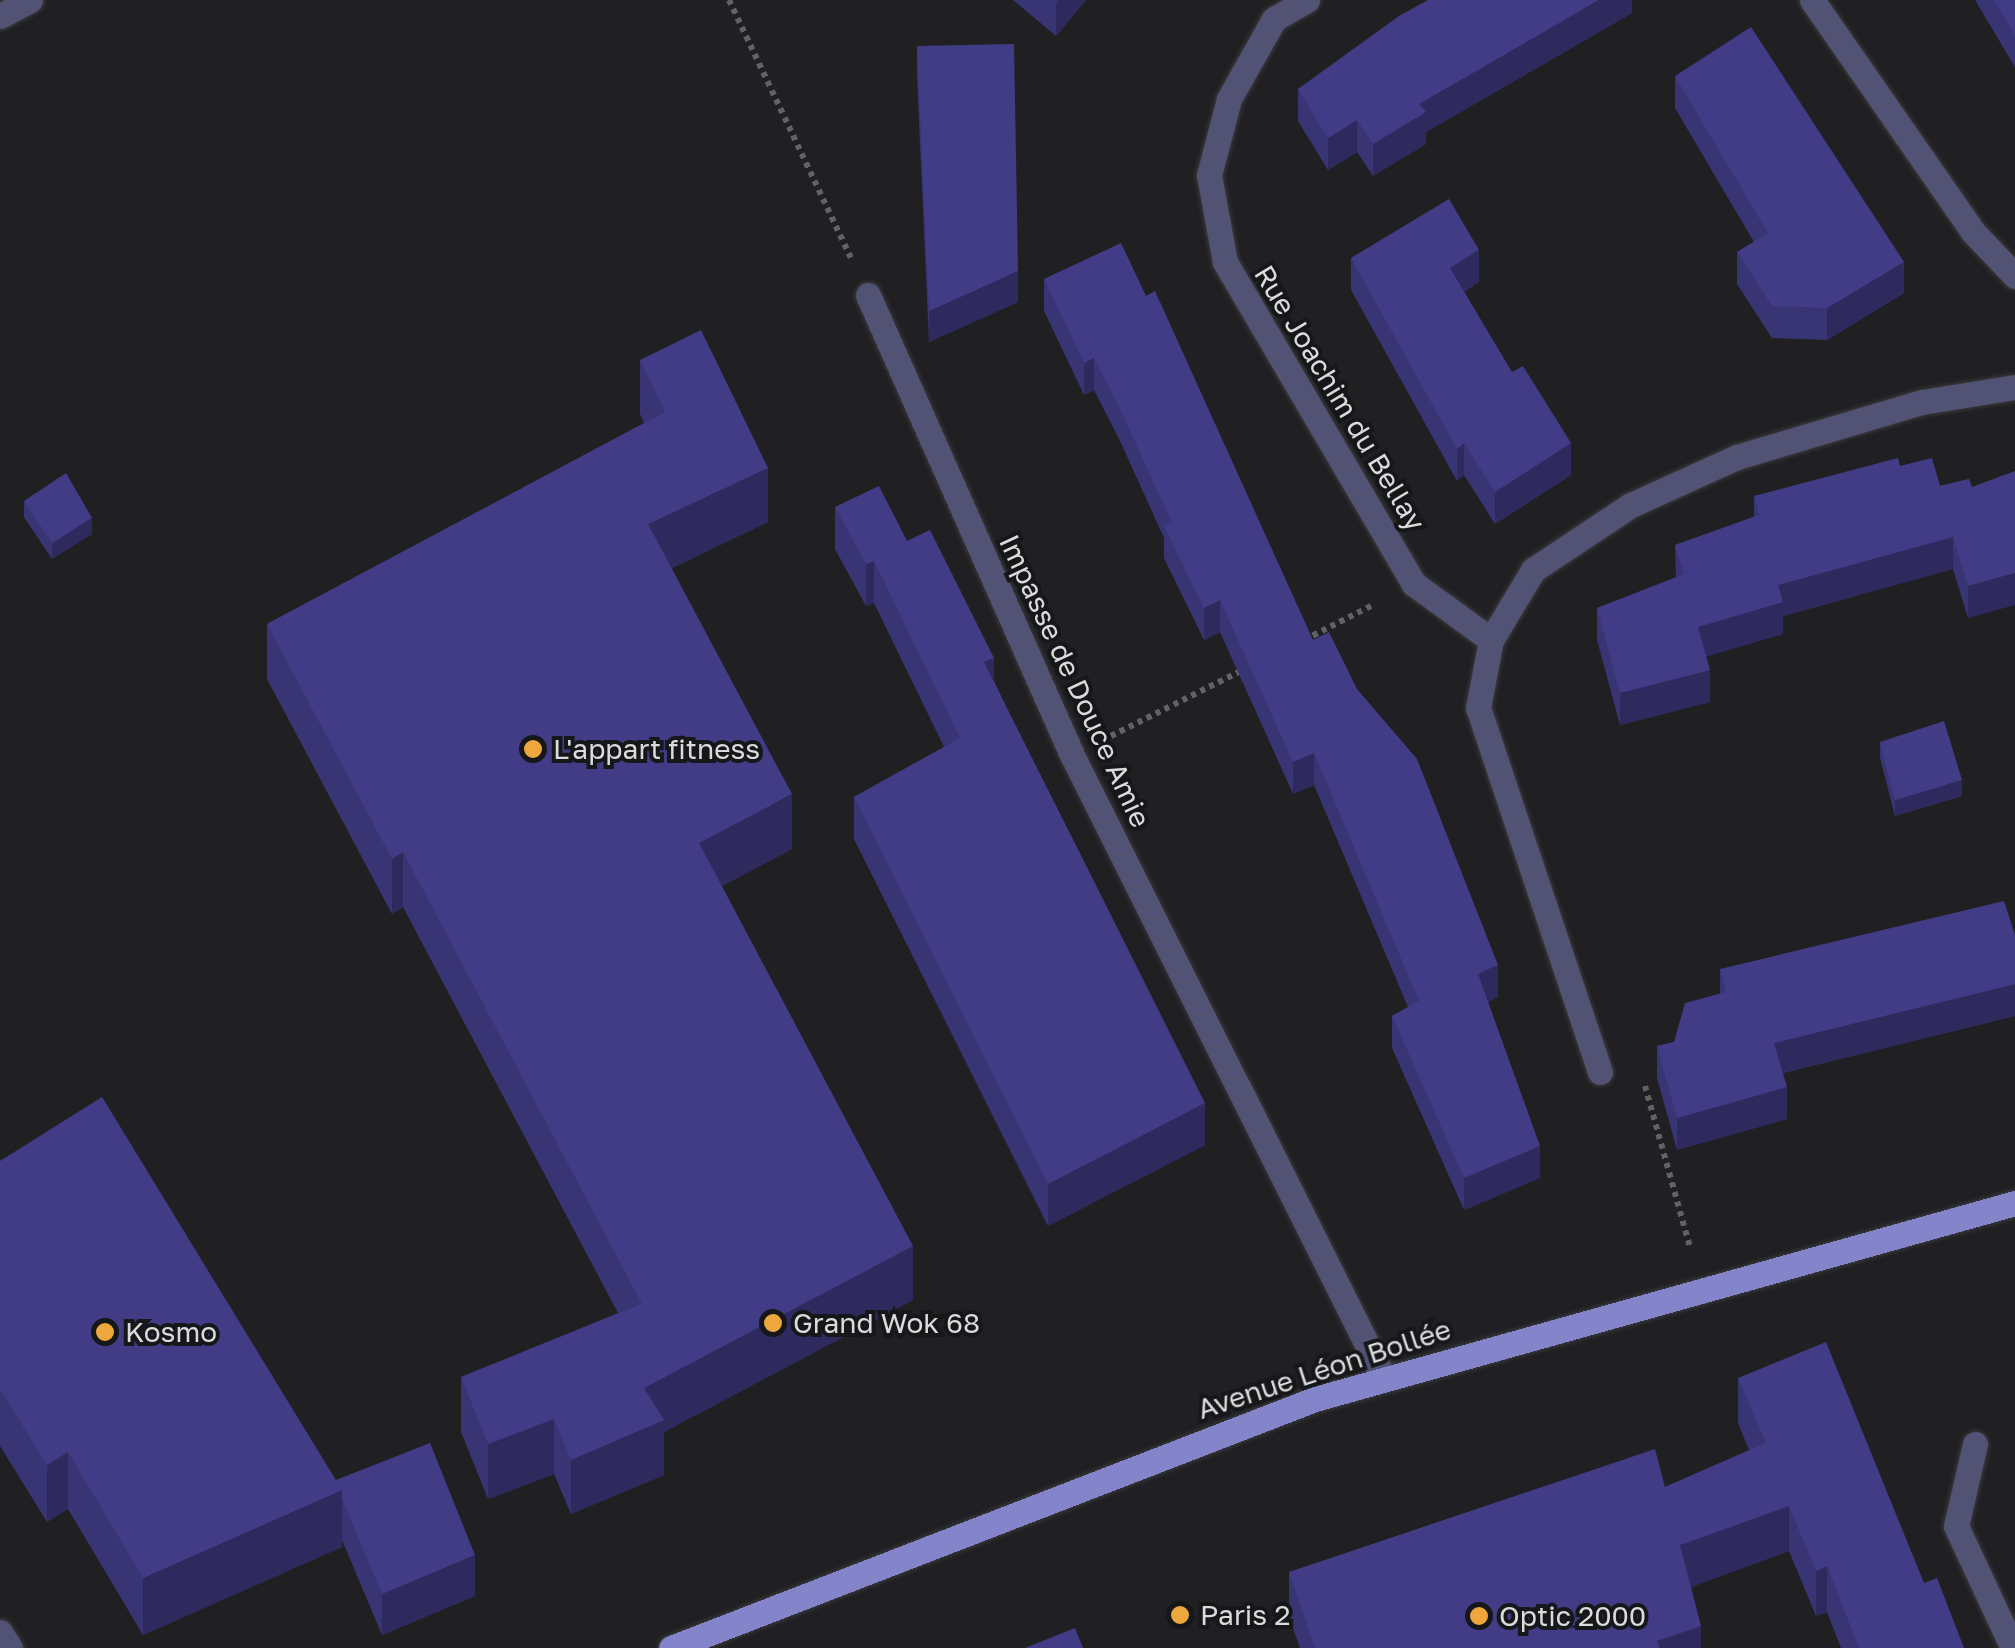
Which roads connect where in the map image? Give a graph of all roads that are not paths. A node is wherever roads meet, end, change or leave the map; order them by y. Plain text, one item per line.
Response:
1 (30, 0) edge
2 (1307, 0) edge
3 (1812, 0) edge
4 (0, 16) edge
5 (2015, 276) edge
6 (868, 295) road end
7 (2015, 386) edge
8 (1491, 640) junction
9 (1600, 1072) road end
10 (2015, 1204) edge
11 (1384, 1379) junction
12 (1974, 1444) dead end
13 (0, 1632) edge
14 (10, 1648) edge
15 (670, 1648) edge
16 (2012, 1648) edge

1 - 4 street
2 - 8 street, Rue Joachim du Bellay
3 - 5 street
6 - 11 street, Impasse de Douce Amie
7 - 8 street
8 - 9 street
10 - 11 main road, Avenue Léon Bollée
11 - 15 main road, Avenue Léon Bollée
12 - 16 street
13 - 14 street

